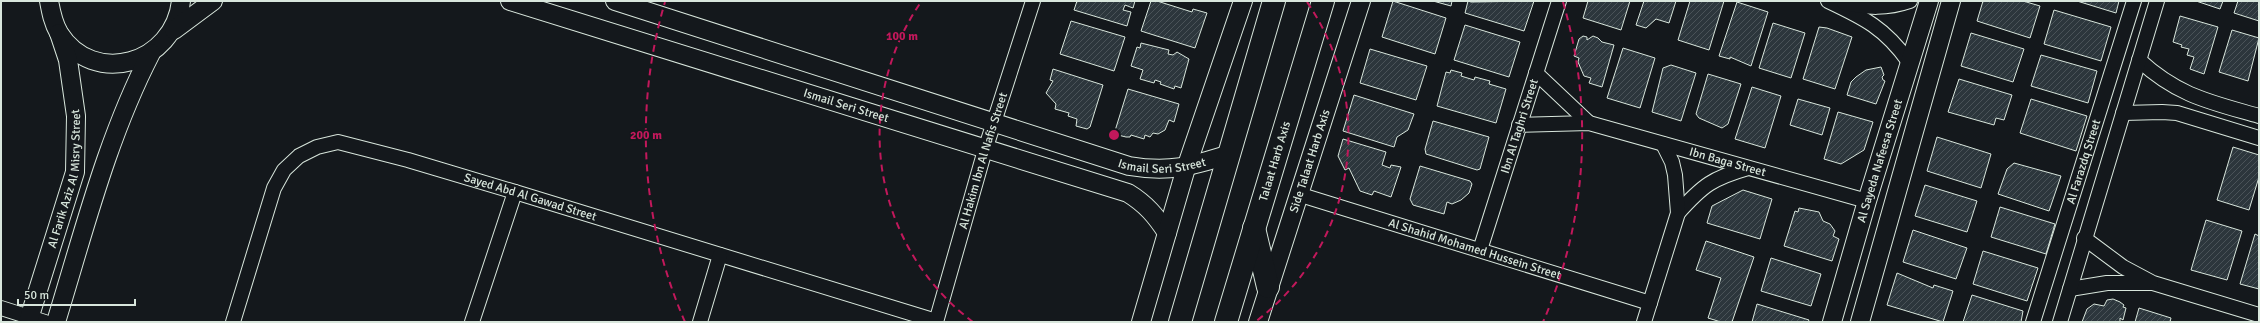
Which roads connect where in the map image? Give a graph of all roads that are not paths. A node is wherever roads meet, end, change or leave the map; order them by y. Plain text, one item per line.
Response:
1 (42, 1) edge
2 (181, 1) edge
3 (213, 1) edge
4 (510, 1) edge
5 (615, 1) edge
6 (1034, 1) edge
7 (1243, 1) edge
8 (1274, 1) edge
9 (1323, 1) edge
10 (1361, 1) edge
11 (1559, 1) edge
12 (1829, 1) edge
13 (1910, 1) edge
14 (1929, 1) edge
15 (1951, 1) edge
16 (2134, 1) edge
17 (2157, 1) edge
18 (50, 9) edge
19 (173, 30) junction
20 (59, 33) junction
21 (151, 53) junction
22 (2139, 60) junction
23 (1909, 62) junction
24 (1536, 73) junction
25 (2123, 114) junction
26 (2259, 116) edge
27 (996, 122) junction
28 (1589, 123) junction
29 (1519, 125) junction
30 (2259, 138) edge
31 (2091, 140) junction
32 (1663, 144) junction
33 (2113, 146) junction
34 (985, 150) junction
35 (1230, 154) junction
36 (1186, 168) junction
37 (1749, 168) junction
38 (515, 192) junction
39 (1300, 195) junction
40 (1867, 201) junction
41 (1678, 213) junction
42 (1254, 228) junction
43 (1167, 233) junction
44 (2084, 238) junction
45 (1480, 250) junction
46 (720, 255) junction
47 (2153, 283) junction
48 (1268, 288) junction
49 (2070, 289) junction
50 (1650, 303) junction
51 (1, 308) edge
52 (2259, 315) edge
53 (34, 320) edge
54 (56, 322) edge
55 (232, 322) edge
56 (472, 322) edge
57 (700, 322) edge
58 (936, 322) edge
59 (1141, 322) edge
60 (1180, 322) edge
61 (1226, 322) edge
62 (1258, 322) edge
63 (1644, 322) edge
64 (1832, 322) edge
65 (1860, 322) edge
66 (2033, 322) edge
67 (2060, 322) edge

1 - 18 street
2 - 19 street
3 - 19 street
4 - 34 street, Ismail Seri Street
5 - 27 street, Ismail Seri Street
6 - 27 street, Al Hakim Ibn Al Nafis Street
7 - 36 street
8 - 35 main road
9 - 42 main road, Talaat Harb Axis
10 - 39 street, Side Talaat Harb Axis
11 - 24 street, Ibn Al Taghri Street
12 - 13 street
12 - 23 street
14 - 23 street, Al Sayeda Nafeesa Street
15 - 65 street, Al Sayeda Nafeesa Street
16 - 31 street, Al Farazdq Street
17 - 22 street, Al Farazdq Street
18 - 20 street
19 - 21 street
20 - 21 street
20 - 53 street, Al Farik Aziz Al Misry Street
21 - 54 street
22 - 25 street, Al Farazdq Street
22 - 26 street
23 - 40 street, Al Sayeda Nafeesa Street
24 - 28 street, Ibn Baga Street
24 - 29 street, Ibn Al Taghri Street
25 - 30 street
25 - 33 street, Al Farazdq Street
27 - 34 street, Al Hakim Ibn Al Nafis Street
27 - 36 street, Ismail Seri Street
28 - 29 street, Ibn Baga Street
28 - 32 street, Ibn Baga Street
29 - 45 street, Ibn Al Taghri Street
31 - 33 street
31 - 66 street, Al Farazdq Street
32 - 37 street, Ibn Baga Street
32 - 41 street
33 - 44 street, Al Farazdq Street
34 - 43 street, Ismail Seri Street
34 - 58 street, Al Hakim Ibn Al Nafis Street
35 - 36 street, Ismail Seri Street
35 - 60 main road
36 - 43 street
37 - 40 street, Ibn Baga Street
37 - 41 street
38 - 46 street, Sayed Abd Al Gawad Street
38 - 55 street, Sayed Abd Al Gawad Street
38 - 56 street
39 - 45 street, Al Shahid Mohamed Hussein Street
39 - 48 street, Side Talaat Harb Axis
40 - 64 street, Al Sayeda Nafeesa Street
41 - 50 street
42 - 48 main road
42 - 61 main road, Talaat Harb Axis
43 - 59 street
44 - 47 street
44 - 49 street, Al Farazdq Street
45 - 50 street, Al Shahid Mohamed Hussein Street
46 - 57 street
46 - 58 street, Sayed Abd Al Gawad Street
47 - 49 street
47 - 52 street
48 - 62 street, Side Talaat Harb Axis
49 - 67 street, Al Farazdq Street
50 - 63 street
51 - 53 street

